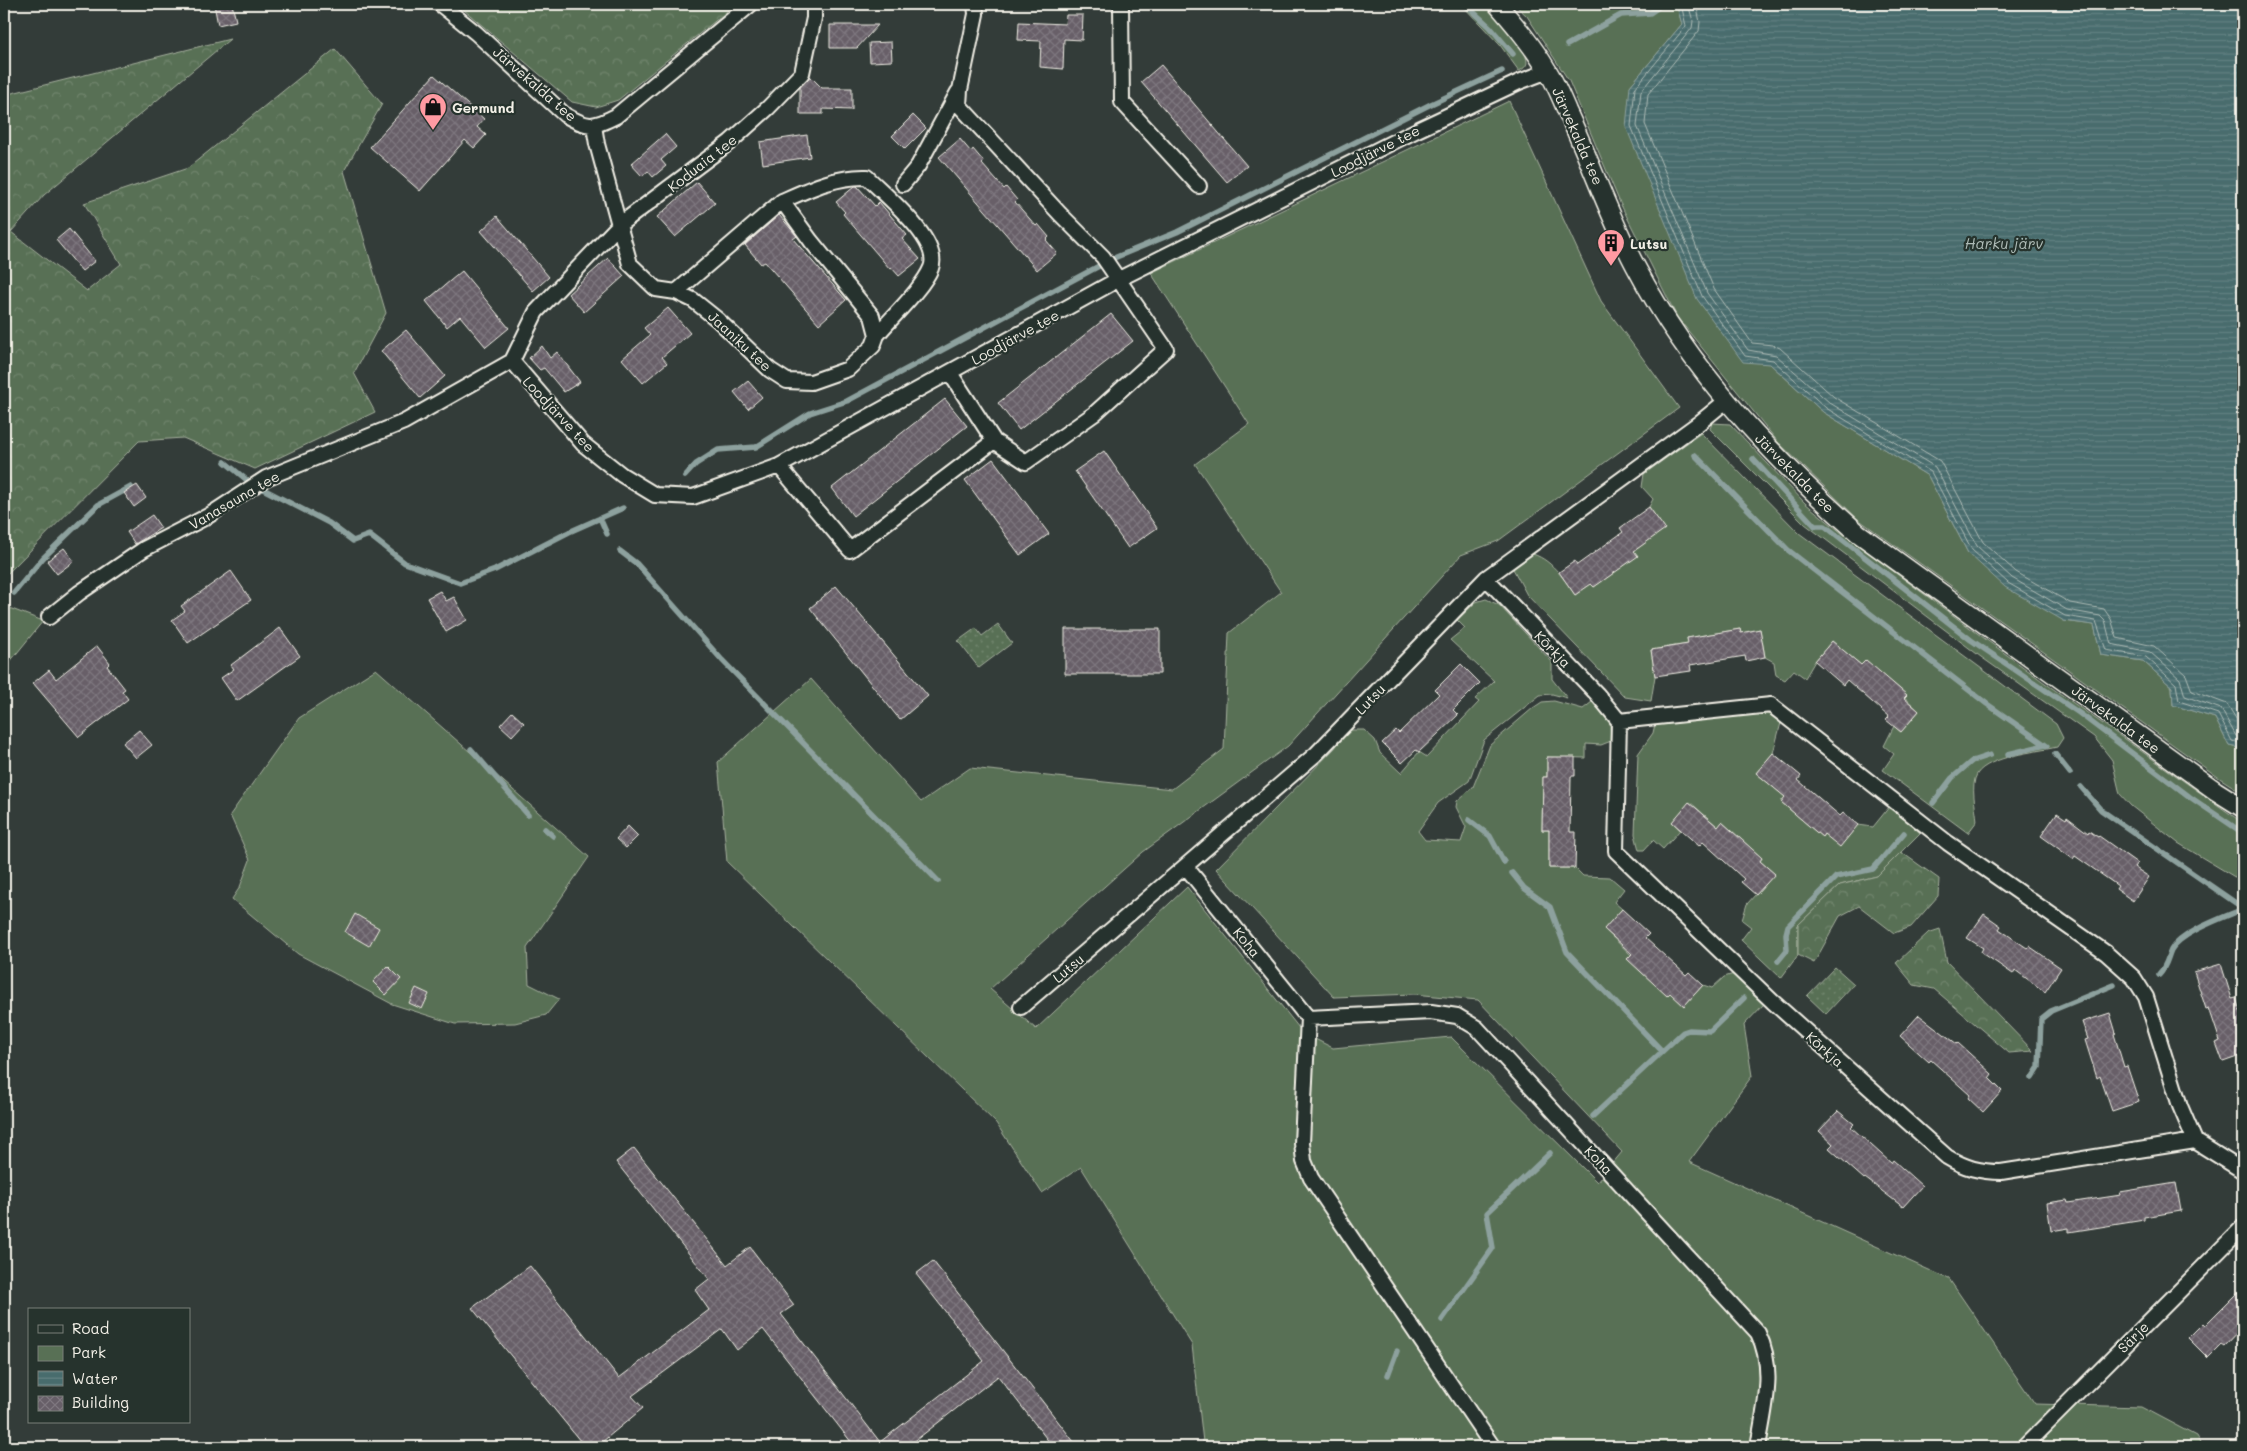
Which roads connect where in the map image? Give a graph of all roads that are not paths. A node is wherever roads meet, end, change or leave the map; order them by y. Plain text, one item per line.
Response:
1 (440, 4) edge
2 (751, 4) edge
3 (814, 4) edge
4 (975, 4) edge
5 (1121, 4) edge
6 (1496, 4) edge
7 (1548, 71) junction
8 (960, 90) junction
9 (594, 126) junction
10 (903, 184) dead end
11 (1198, 186) dead end
12 (782, 201) junction
13 (619, 225) junction
14 (1116, 276) junction
15 (676, 292) junction
16 (877, 335) junction
17 (512, 361) junction
18 (950, 372) junction
19 (1726, 401) junction
20 (994, 441) junction
21 (779, 466) junction
22 (1486, 578) junction
23 (49, 617) dead end
24 (1619, 721) junction
25 (2243, 808) edge
26 (1186, 867) junction
27 (1021, 1007) dead end
28 (1308, 1018) junction
29 (2195, 1141) junction
30 (2243, 1171) edge
31 (2243, 1227) edge
32 (1493, 1447) edge
33 (1758, 1447) edge
34 (2024, 1447) edge

1 - 9 street, Järvekalda tee
2 - 9 street, Järvekalda tee
3 - 13 street, Koduaia tee
4 - 8 street
5 - 11 street
6 - 7 street, Järvekalda tee
7 - 14 street, Loodjärve tee
7 - 19 street, Järvekalda tee
8 - 10 street
8 - 14 street
9 - 13 street
12 - 15 street, Jaaniku tee
12 - 16 street
12 - 16 street, Jaaniku tee
13 - 15 street, Jaaniku tee
13 - 17 street
14 - 18 street, Loodjärve tee
14 - 20 street
15 - 16 street, Jaaniku tee
17 - 21 street, Loodjärve tee
17 - 23 street, Vanasauna tee
18 - 20 street
18 - 21 street, Loodjärve tee
19 - 22 street, Lutsu
19 - 25 street, Järvekalda tee
20 - 21 street
22 - 24 street, Kõrkja
22 - 26 street, Lutsu
24 - 29 street
24 - 29 street, Kõrkja
26 - 27 street, Lutsu
26 - 28 street, Koha
28 - 32 street
28 - 33 street, Koha
29 - 30 street
31 - 34 street, Särje

